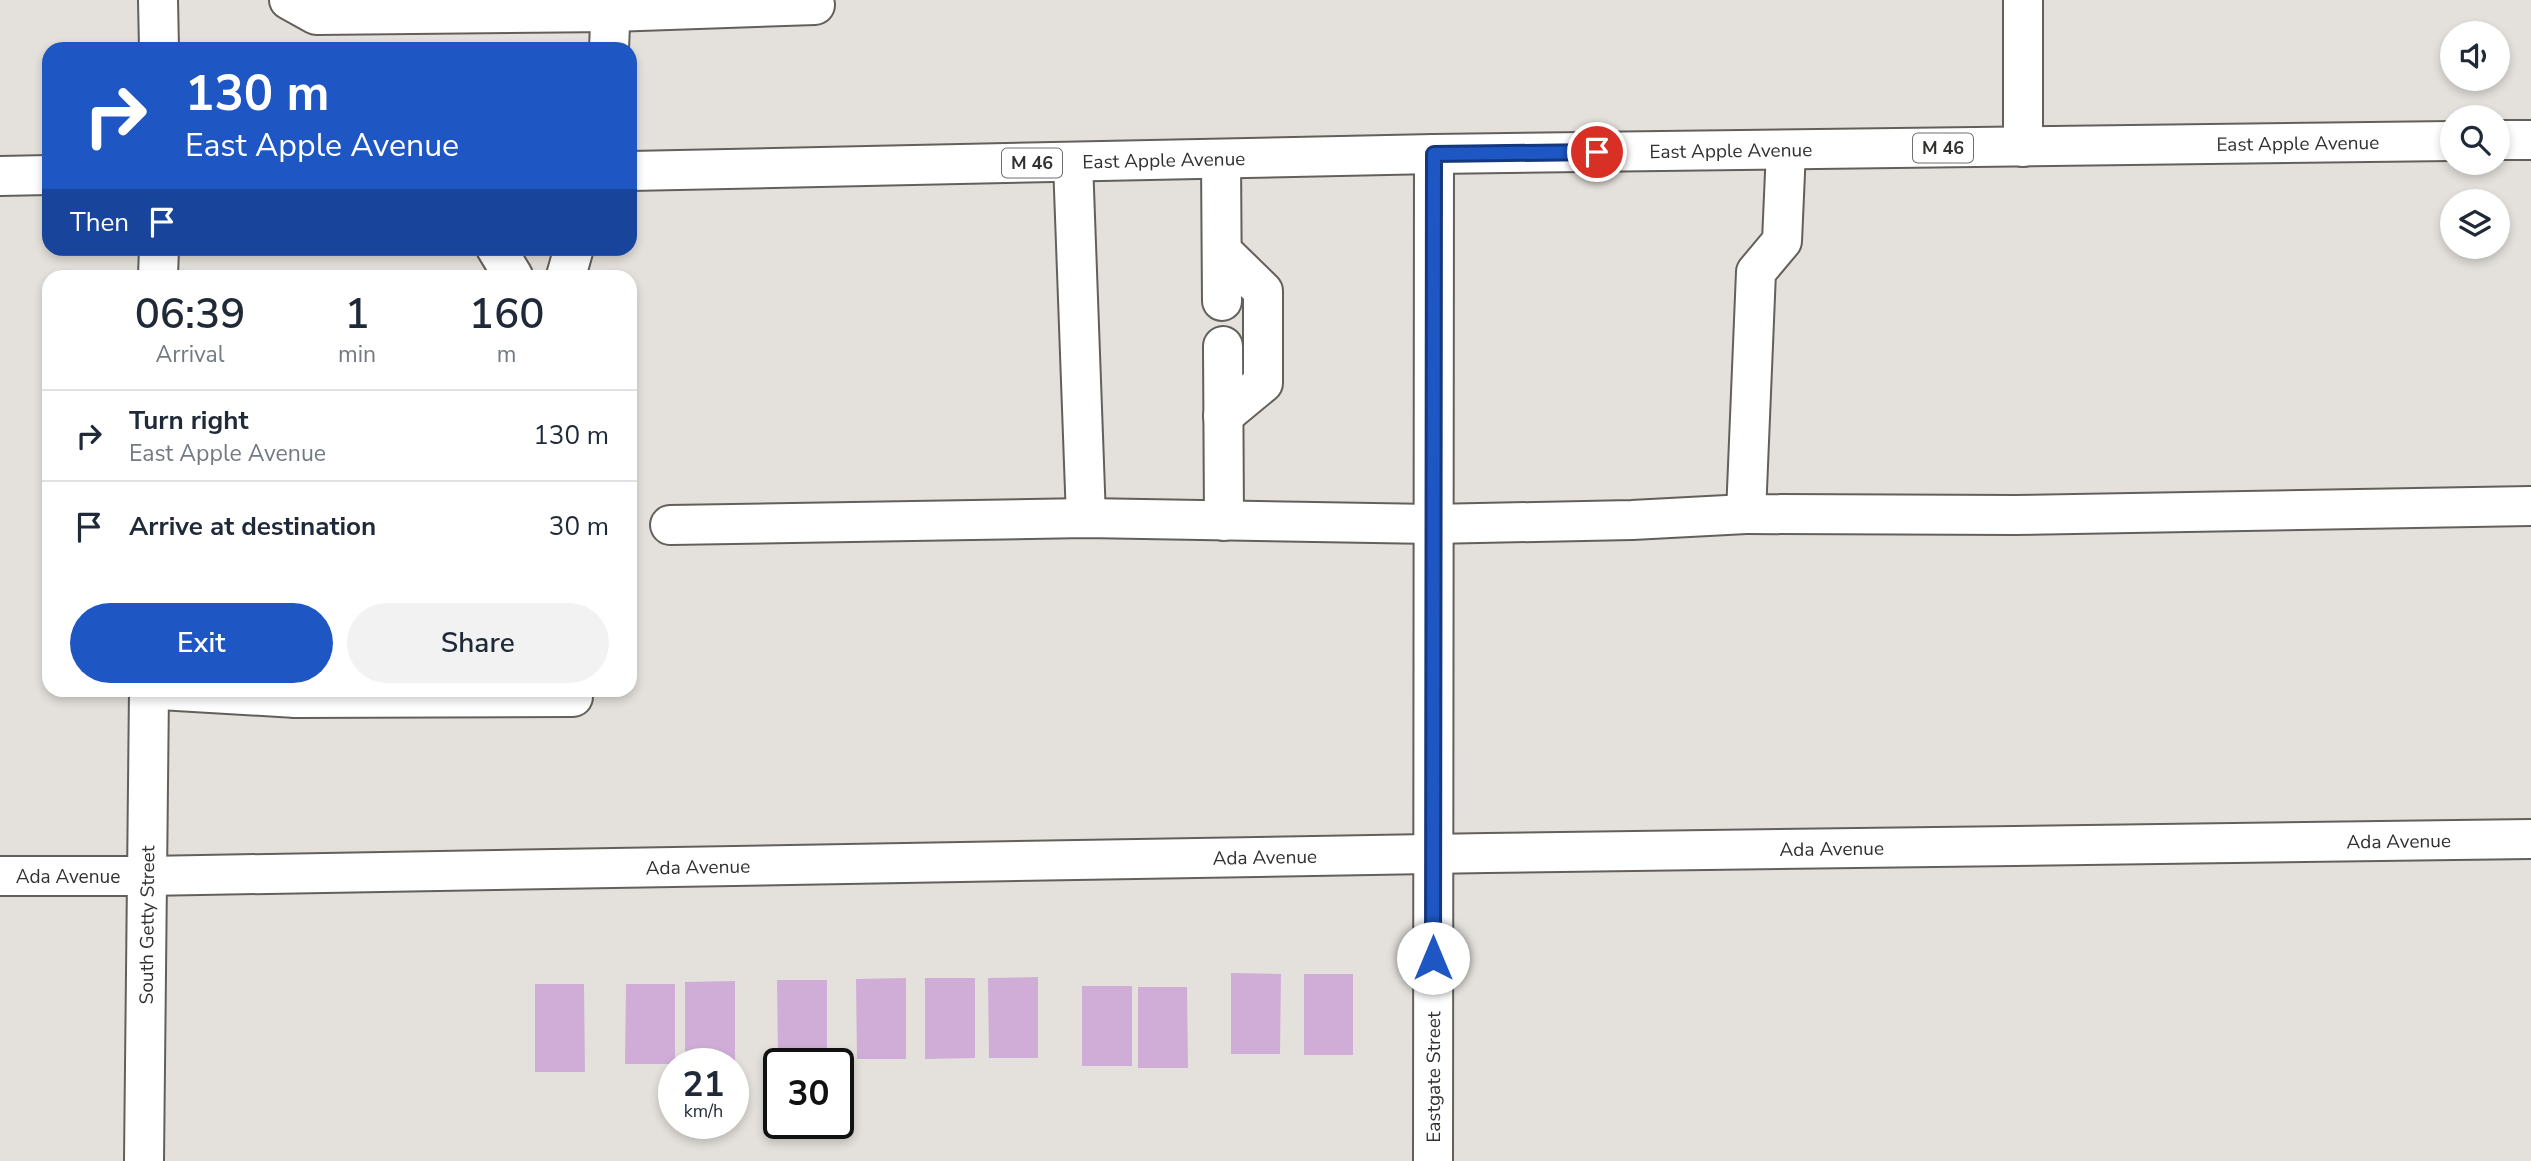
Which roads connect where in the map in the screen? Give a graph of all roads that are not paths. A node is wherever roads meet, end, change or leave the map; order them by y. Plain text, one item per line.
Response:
1 (158, 0) edge
2 (289, 0) edge
3 (2023, 0) edge
4 (815, 5) dead end
5 (610, 20) edge
6 (159, 42) edge
7 (2510, 140) edge
8 (2531, 140) edge
9 (2440, 141) edge
10 (2023, 147) junction
11 (1786, 149) junction
12 (1434, 154) junction
13 (1221, 159) junction
14 (1073, 162) junction
15 (637, 171) edge
16 (42, 175) edge
17 (0, 176) edge
18 (1222, 251) junction
19 (1223, 301) dead end
20 (1223, 346) dead end
21 (1223, 416) junction
22 (2531, 506) edge
23 (1746, 514) junction
24 (1086, 518) junction
25 (1224, 521) junction
26 (1432, 524) junction
27 (670, 525) dead end
28 (149, 697) edge
29 (2531, 839) edge
30 (1433, 854) junction
31 (0, 876) edge
32 (146, 876) junction
33 (144, 1161) edge
34 (1433, 1161) edge

1 - 6 street
2 - 5 street
3 - 10 street
4 - 5 street
7 - 8 street
9 - 10 street, East Apple Avenue / M 46
10 - 11 street, East Apple Avenue / M 46
11 - 12 street, East Apple Avenue / M 46
11 - 23 street
12 - 13 street, East Apple Avenue / M 46
12 - 26 street, Eastgate Street
13 - 14 street, East Apple Avenue / M 46
13 - 18 street
14 - 15 street, East Apple Avenue / M 46
14 - 24 street
16 - 17 street
18 - 19 street
18 - 21 street
20 - 21 street
21 - 25 street
22 - 23 street
23 - 26 street
24 - 25 street
24 - 27 street
25 - 26 street
26 - 30 street, Eastgate Street
28 - 32 street, South Getty Street
29 - 30 street, Ada Avenue
30 - 32 street, Ada Avenue
30 - 34 street, Eastgate Street
31 - 32 street, Ada Avenue
32 - 33 street, South Getty Street

